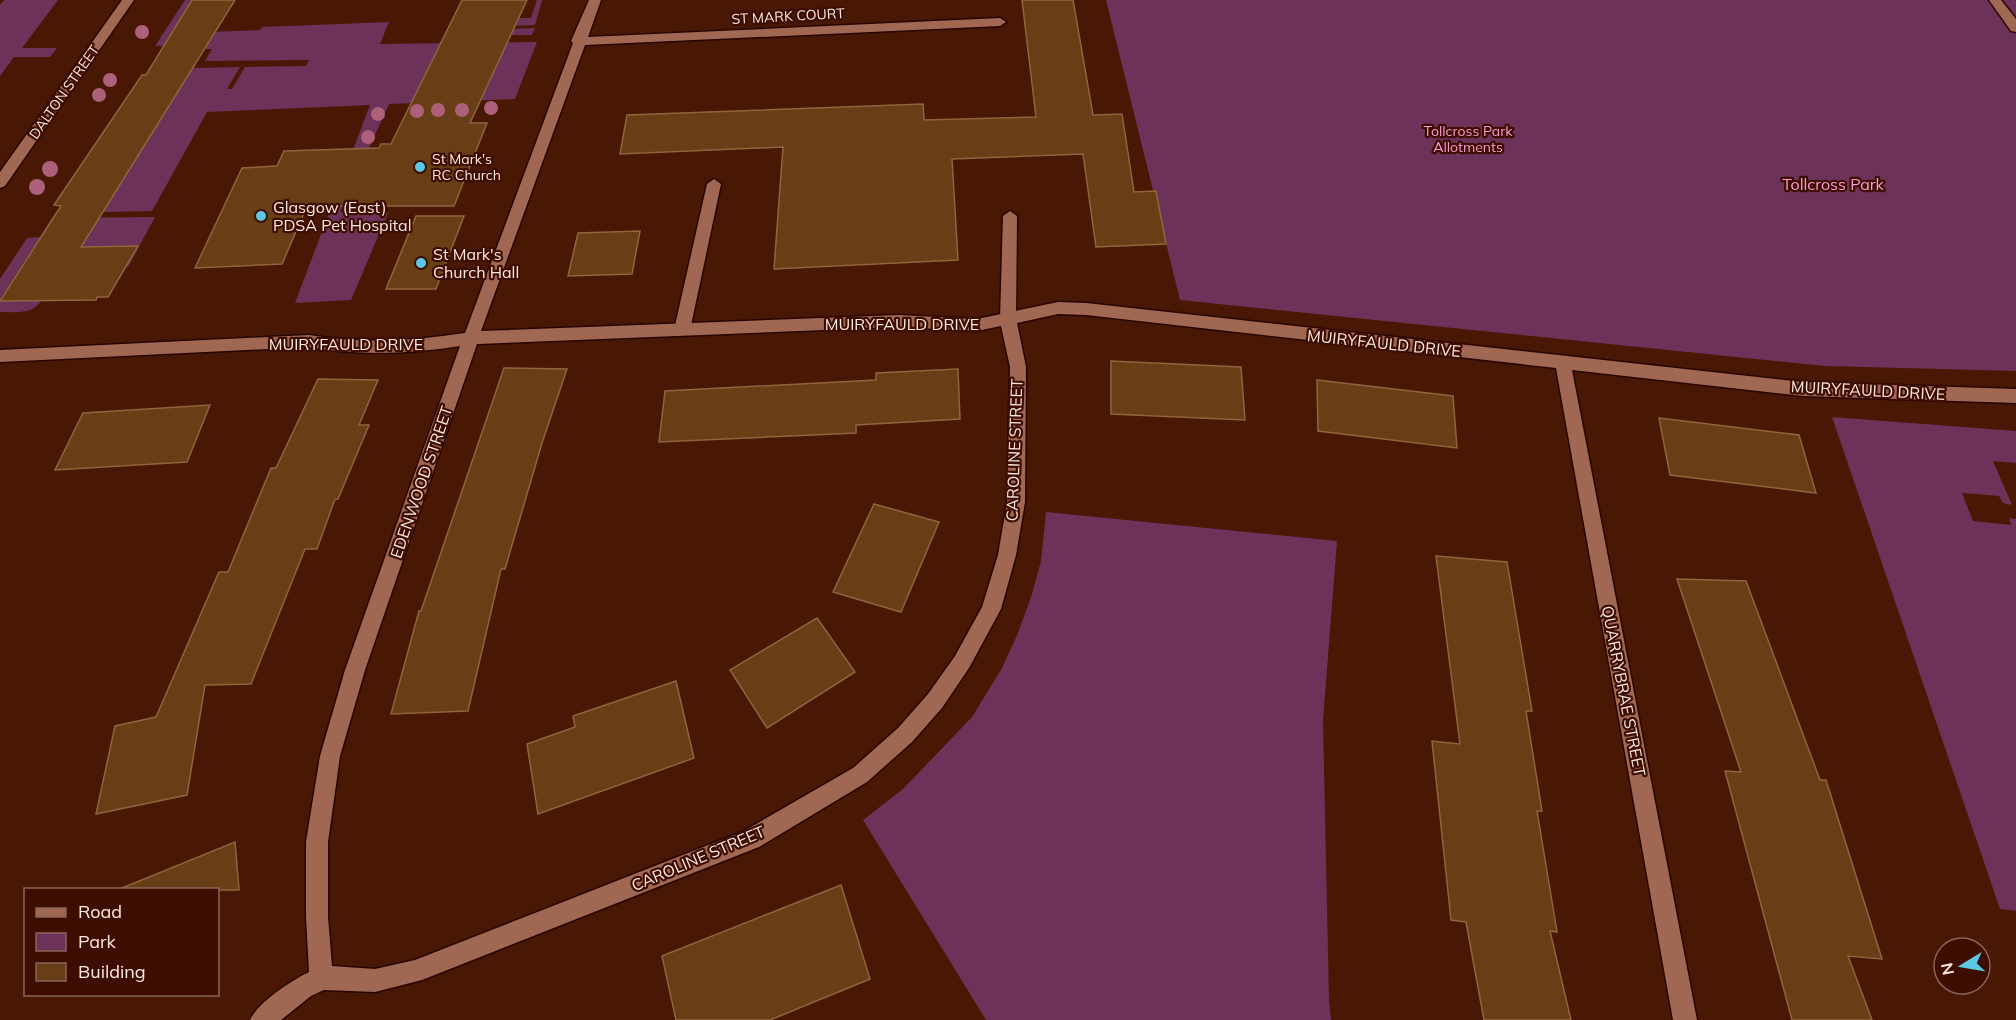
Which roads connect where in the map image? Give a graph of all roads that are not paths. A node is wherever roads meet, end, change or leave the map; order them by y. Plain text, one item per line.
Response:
1 (128, 0) edge
2 (595, 0) edge
3 (1995, 0) edge
4 (1000, 22) dead end
5 (2016, 28) edge
6 (578, 41) junction
7 (0, 183) edge
8 (714, 184) dead end
9 (1010, 216) dead end
10 (1008, 320) junction
11 (682, 330) junction
12 (471, 338) junction
13 (0, 356) edge
14 (1563, 363) junction
15 (2016, 396) edge
16 (321, 979) junction
17 (262, 1020) edge
18 (1685, 1020) edge

1 - 7 street, DALTON STREET
2 - 6 street, EDENWOOD STREET
3 - 5 street
4 - 6 street, ST MARK COURT
6 - 12 street, EDENWOOD STREET
8 - 11 street
9 - 10 street, CAROLINE STREET
10 - 11 street, MUIRYFAULD DRIVE
10 - 14 street, MUIRYFAULD DRIVE
10 - 16 street, CAROLINE STREET
11 - 12 street, MUIRYFAULD DRIVE
12 - 13 street, MUIRYFAULD DRIVE
12 - 16 street, EDENWOOD STREET
14 - 15 street, MUIRYFAULD DRIVE
14 - 18 street, QUARRYBRAE STREET
16 - 17 street, CAROLINE STREET

